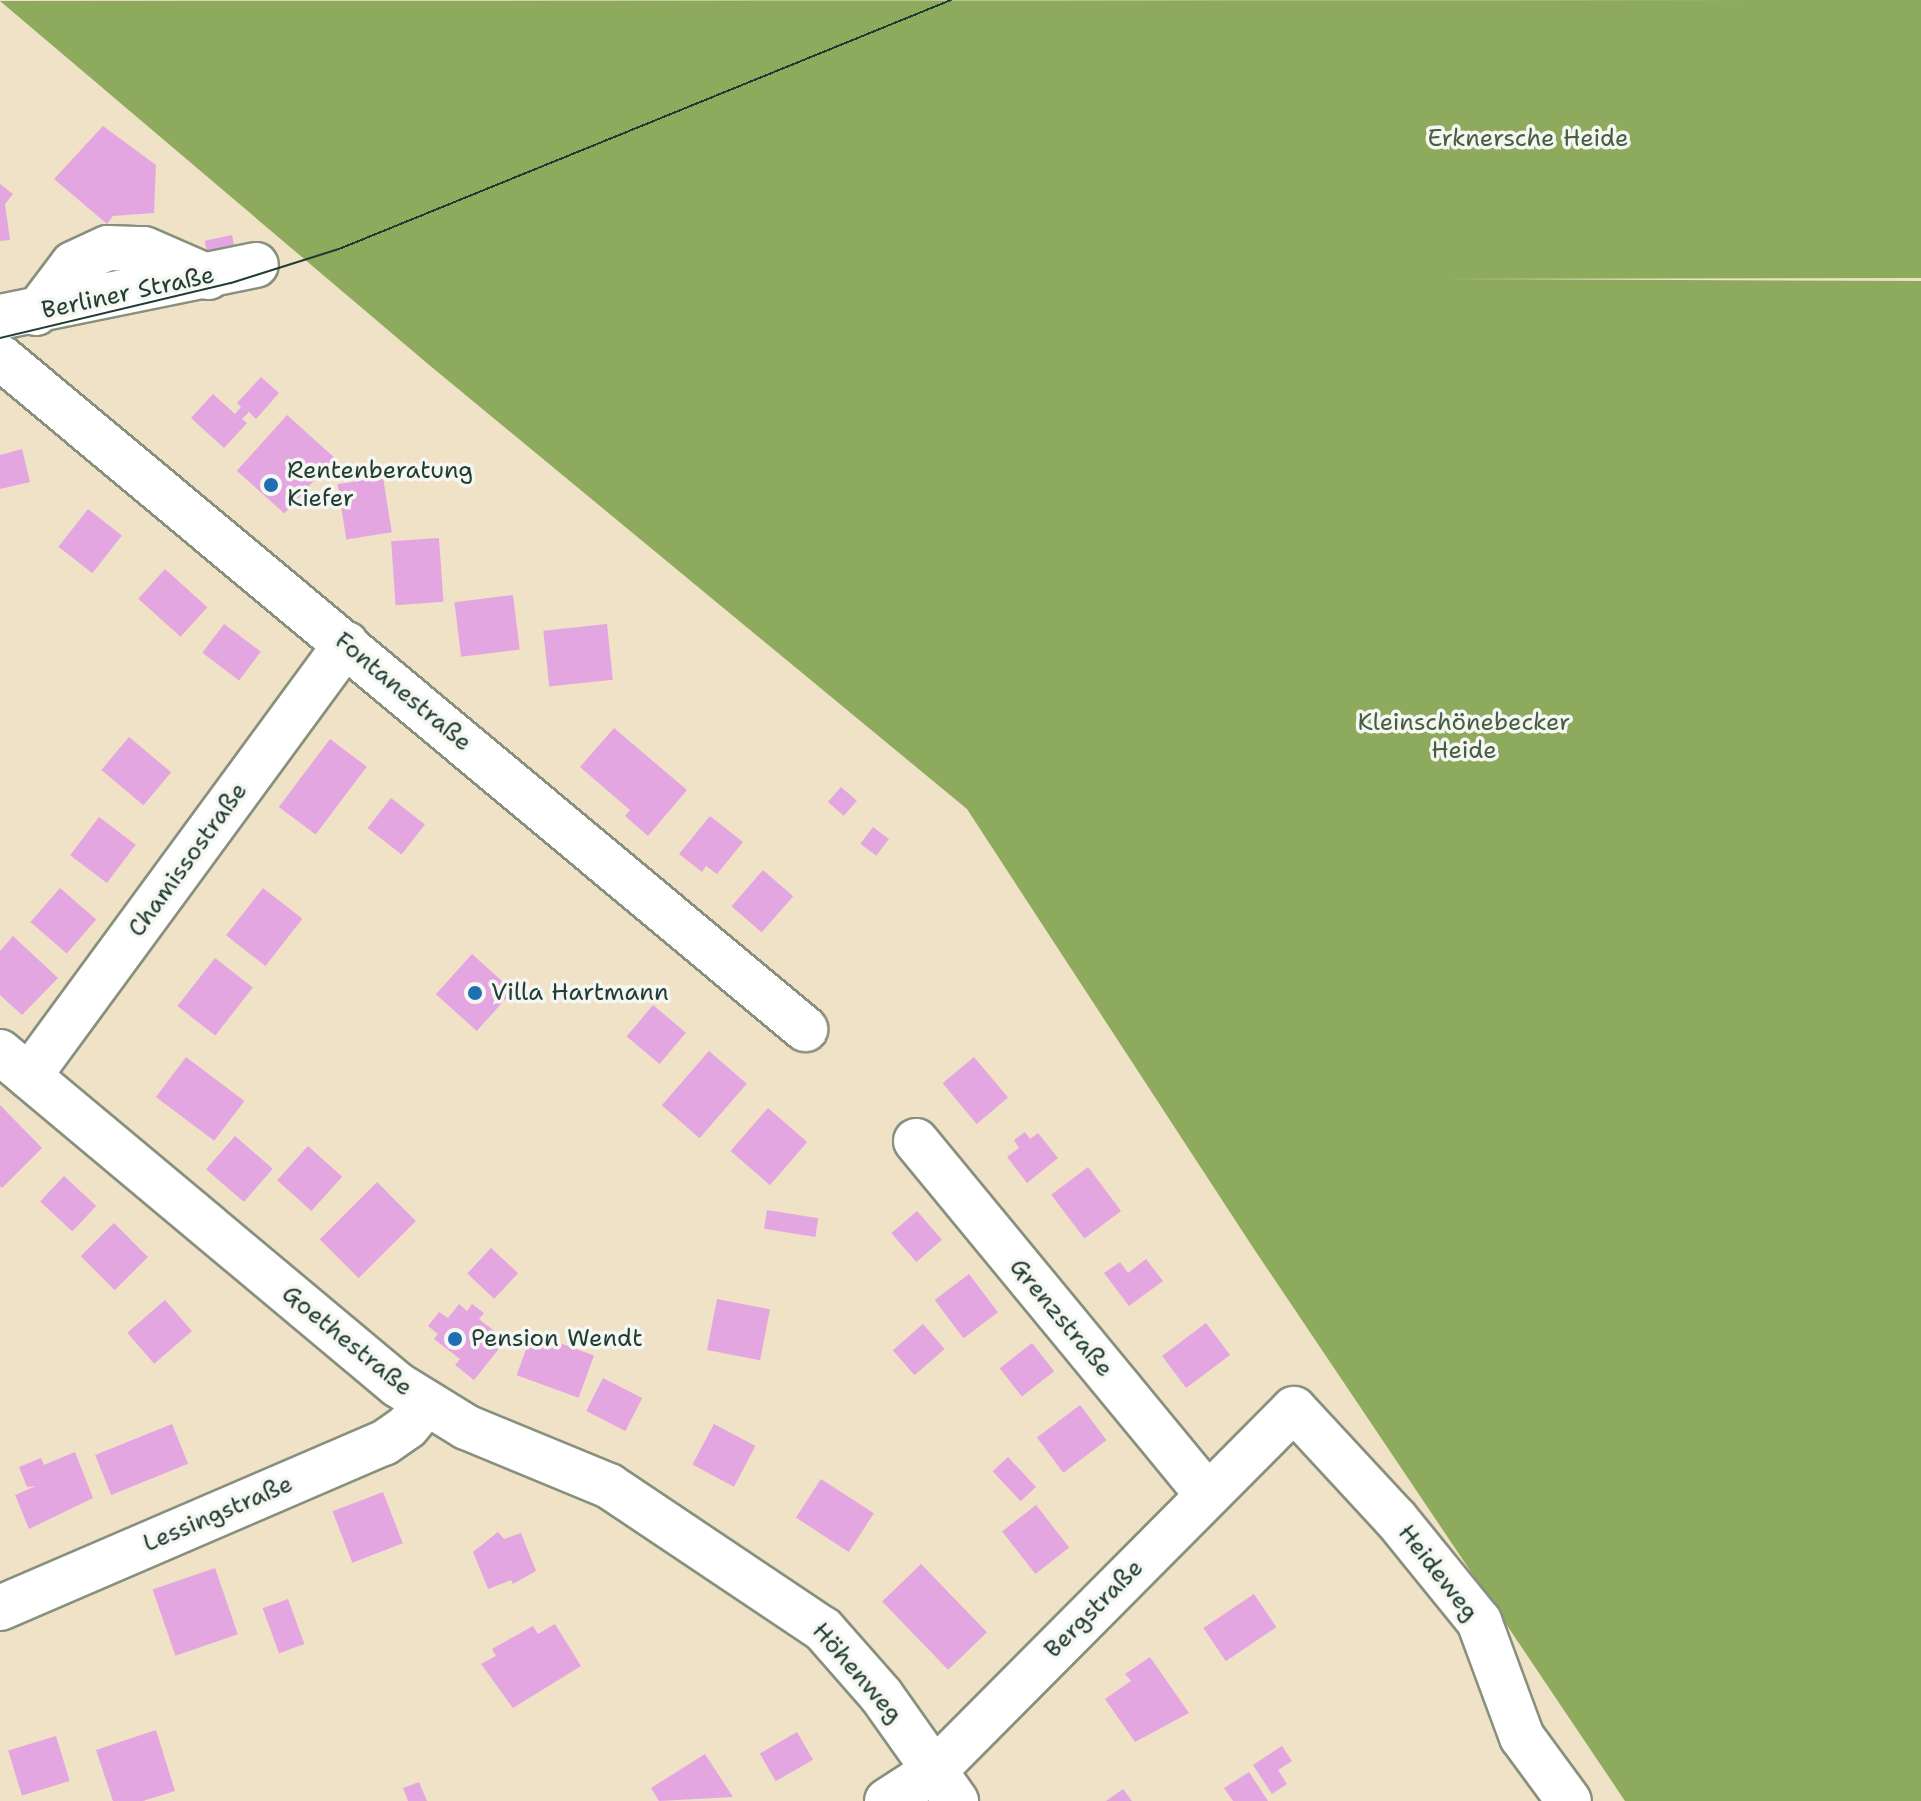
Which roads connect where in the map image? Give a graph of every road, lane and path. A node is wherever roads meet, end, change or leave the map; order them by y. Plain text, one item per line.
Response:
1 (256, 265) dead end
2 (18, 315) edge
3 (0, 357) edge
4 (346, 644) junction
5 (805, 1029) dead end
6 (14, 1064) edge
7 (916, 1141) dead end
8 (426, 1404) junction
9 (1294, 1409) joint
10 (1207, 1494) junction
11 (735, 1566) joint
12 (0, 1608) edge
13 (946, 1786) edge
14 (887, 1801) edge
15 (1569, 1801) edge

1 - 2 street, Berliner Straße
3 - 4 street, Fontanestraße
4 - 5 street, Fontanestraße
4 - 6 street, Chamissostraße
6 - 8 street, Goethestraße
7 - 10 street, Grenzstraße
8 - 11 street, Goethestraße
8 - 12 street, Lessingstraße
9 - 10 street, Bergstraße
9 - 15 street, Heideweg
10 - 13 street, Bergstraße
11 - 13 street, Höhenweg
13 - 14 street, Bergstraße

